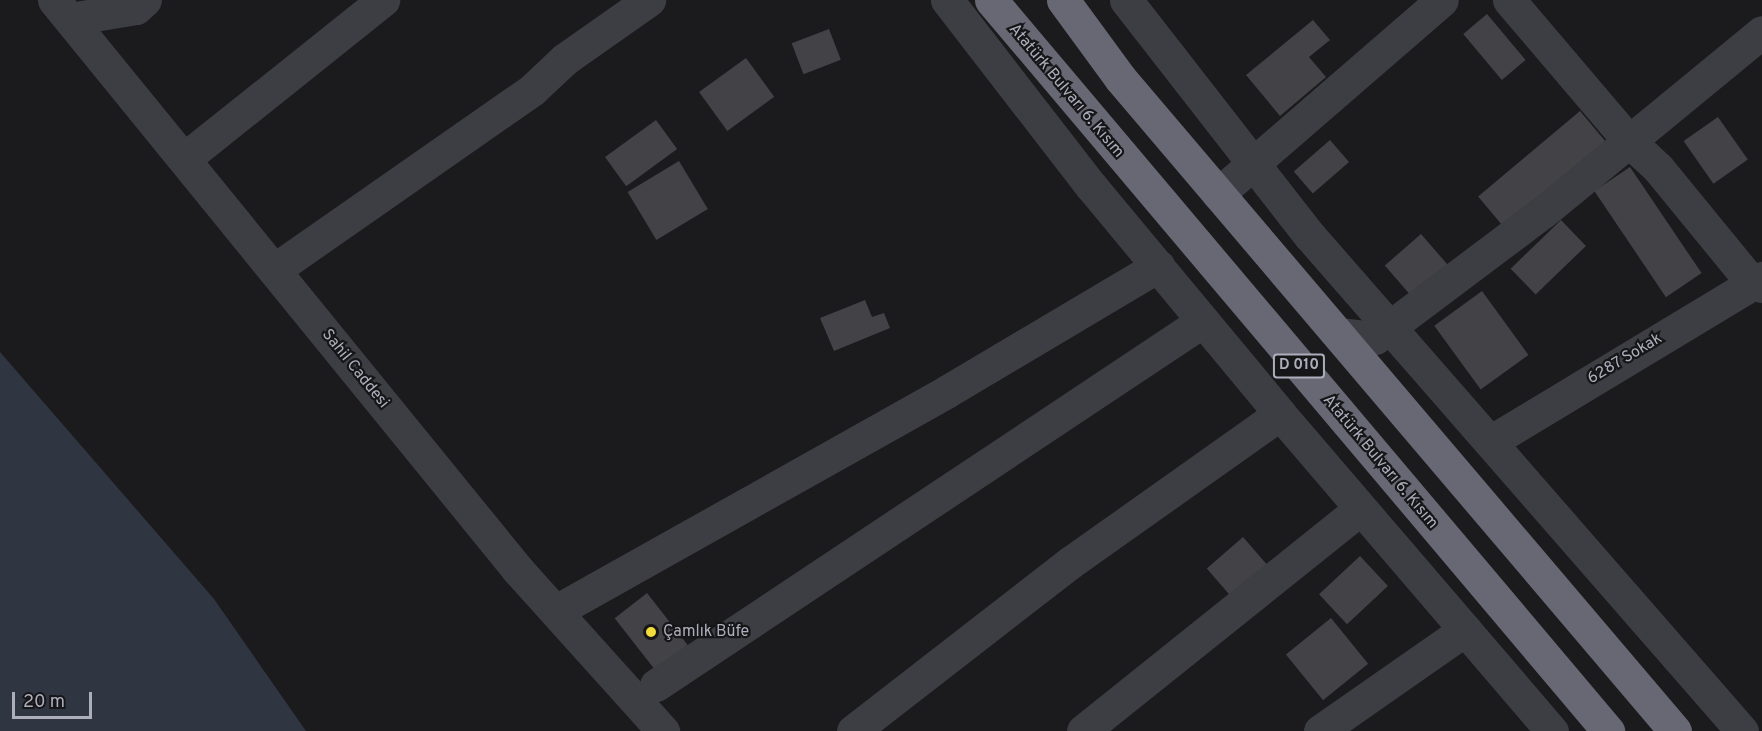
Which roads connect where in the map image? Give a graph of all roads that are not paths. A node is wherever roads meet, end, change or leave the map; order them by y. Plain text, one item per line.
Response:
1 (145, 0) edge
2 (383, 0) edge
3 (649, 0) edge
4 (947, 0) edge
5 (991, 0) edge
6 (1063, 0) edge
7 (1126, 0) edge
8 (1442, 0) edge
9 (1509, 0) edge
10 (62, 10) edge
11 (1762, 32) edge
12 (1628, 140) junction
13 (184, 159) junction
14 (1254, 164) junction
15 (1218, 194) junction
16 (1158, 266) junction
17 (274, 270) junction
18 (1759, 283) edge
19 (1203, 321) junction
20 (1390, 327) junction
21 (1338, 334) junction
22 (1280, 414) junction
23 (1490, 442) junction
24 (1360, 509) junction
25 (556, 611) junction
26 (1465, 630) junction
27 (656, 685) dead end
28 (1541, 727) edge
29 (663, 731) edge
30 (853, 731) edge
31 (1083, 731) edge
32 (1320, 731) edge
33 (1608, 731) edge
34 (1675, 731) edge
35 (1742, 731) edge

1 - 10 street
2 - 13 street
3 - 17 street
4 - 16 street
5 - 33 highway, Atatürk Bulvarı 6. Kısım / D 010
6 - 15 highway, D 010
7 - 14 street
8 - 14 street
9 - 12 street
10 - 13 street, Sahil Caddesi
11 - 12 street
12 - 18 street
12 - 20 street
13 - 17 street, Sahil Caddesi
14 - 15 street
14 - 20 street
15 - 21 highway, D 010
16 - 19 street
16 - 25 street
17 - 25 street, Sahil Caddesi
18 - 23 street, 6287 Sokak
19 - 22 street
19 - 27 street
20 - 21 street
20 - 23 street
21 - 34 highway, D 010
22 - 24 street
22 - 30 street
23 - 35 street
24 - 26 street
24 - 31 street
25 - 29 street, Sahil Caddesi
26 - 28 street
26 - 32 street

